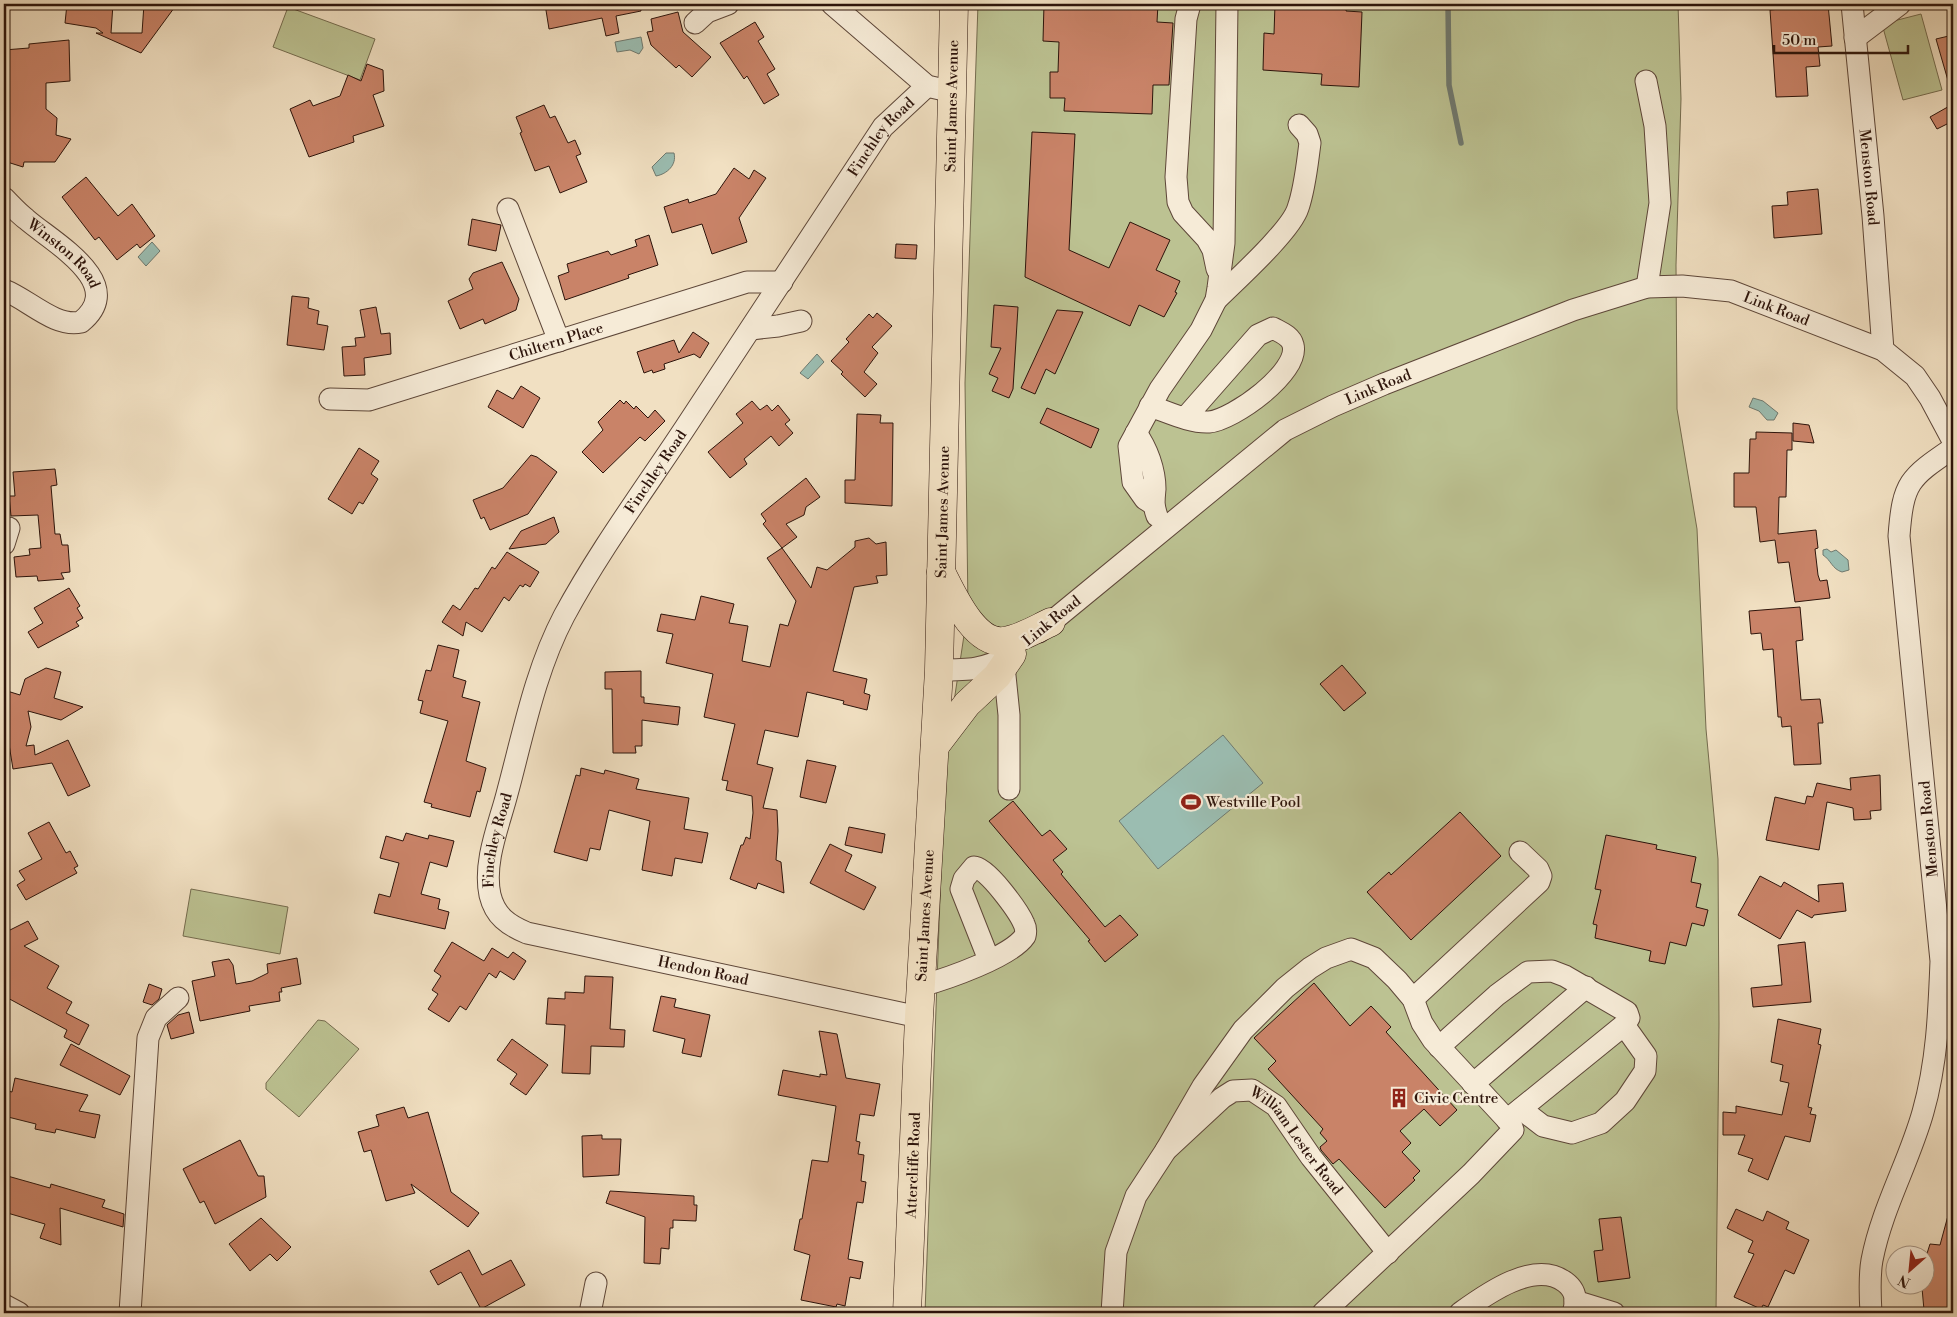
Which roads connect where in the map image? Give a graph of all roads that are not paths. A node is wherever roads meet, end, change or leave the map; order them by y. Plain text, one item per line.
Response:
1 (728, 4) edge
2 (832, 4) edge
3 (954, 4) edge
4 (1190, 4) edge
5 (1227, 4) edge
6 (1852, 4) edge
7 (1900, 4) edge
8 (695, 22) dead end
9 (1855, 38) junction
10 (1646, 81) dead end
11 (938, 89) junction
12 (1299, 125) dead end
13 (4, 198) edge
14 (508, 209) dead end
15 (1219, 276) junction
16 (782, 282) junction
17 (1647, 287) junction
18 (4, 290) edge
19 (1216, 300) junction
20 (801, 321) dead end
21 (751, 328) junction
22 (559, 341) junction
23 (1883, 350) junction
24 (330, 399) dead end
25 (1150, 406) junction
26 (1185, 418) junction
27 (1953, 441) edge
28 (1953, 448) edge
29 (1162, 530) junction
30 (941, 571) junction
31 (1051, 622) junction
32 (1008, 660) junction
33 (939, 670) junction
34 (935, 746) junction
35 (1009, 789) dead end
36 (1520, 852) dead end
37 (494, 908) joint
38 (988, 960) dead end
39 (921, 986) junction
40 (1586, 988) junction
41 (178, 998) dead end
42 (1413, 999) junction
43 (919, 1017) junction
44 (1624, 1025) junction
45 (1440, 1047) junction
46 (1473, 1084) junction
47 (1514, 1115) junction
48 (1166, 1150) junction
49 (1388, 1253) junction
50 (596, 1283) dead end
51 (4, 1305) edge
52 (1574, 1307) edge
53 (19, 1313) edge
54 (130, 1313) edge
55 (590, 1313) edge
56 (907, 1313) edge
57 (1112, 1313) edge
58 (1323, 1313) edge
59 (1460, 1313) edge
60 (1614, 1313) edge
61 (1871, 1313) edge

1 - 8 street
2 - 11 street
3 - 11 main road, Saint James Avenue
4 - 15 street
5 - 15 street
6 - 9 street, Menston Road
7 - 9 street
9 - 23 street, Menston Road
10 - 17 street
11 - 16 street, Finchley Road
11 - 30 main road, Saint James Avenue
12 - 19 street
13 - 18 street, Winston Road
14 - 22 street
15 - 19 street
16 - 21 street, Finchley Road
16 - 22 street, Chiltern Place
17 - 23 street, Link Road
17 - 29 street, Link Road
19 - 25 street
20 - 21 street
21 - 37 street, Finchley Road
22 - 24 street, Chiltern Place
23 - 27 street, Link Road
25 - 26 street
25 - 29 street
26 - 26 street
28 - 61 street, Menston Road
29 - 31 street, Link Road
30 - 31 main road
30 - 33 main road, Saint James Avenue
31 - 32 street, Link Road
32 - 33 street, Link Road
32 - 34 main road
32 - 35 street
33 - 34 main road, Saint James Avenue
34 - 39 main road, Saint James Avenue
36 - 42 street
37 - 43 street, Hendon Road
38 - 39 street
39 - 43 main road, Saint James Avenue
40 - 44 street
40 - 45 street
40 - 46 street
41 - 54 street
42 - 45 street
42 - 48 street
43 - 56 main road, Attercliffe Road
44 - 47 street
44 - 47 street
45 - 46 street
46 - 47 street
47 - 49 street
48 - 49 street, William Lester Road
48 - 57 street, William Lester Road
49 - 58 street
50 - 55 street
51 - 53 street
52 - 59 street
52 - 60 street

